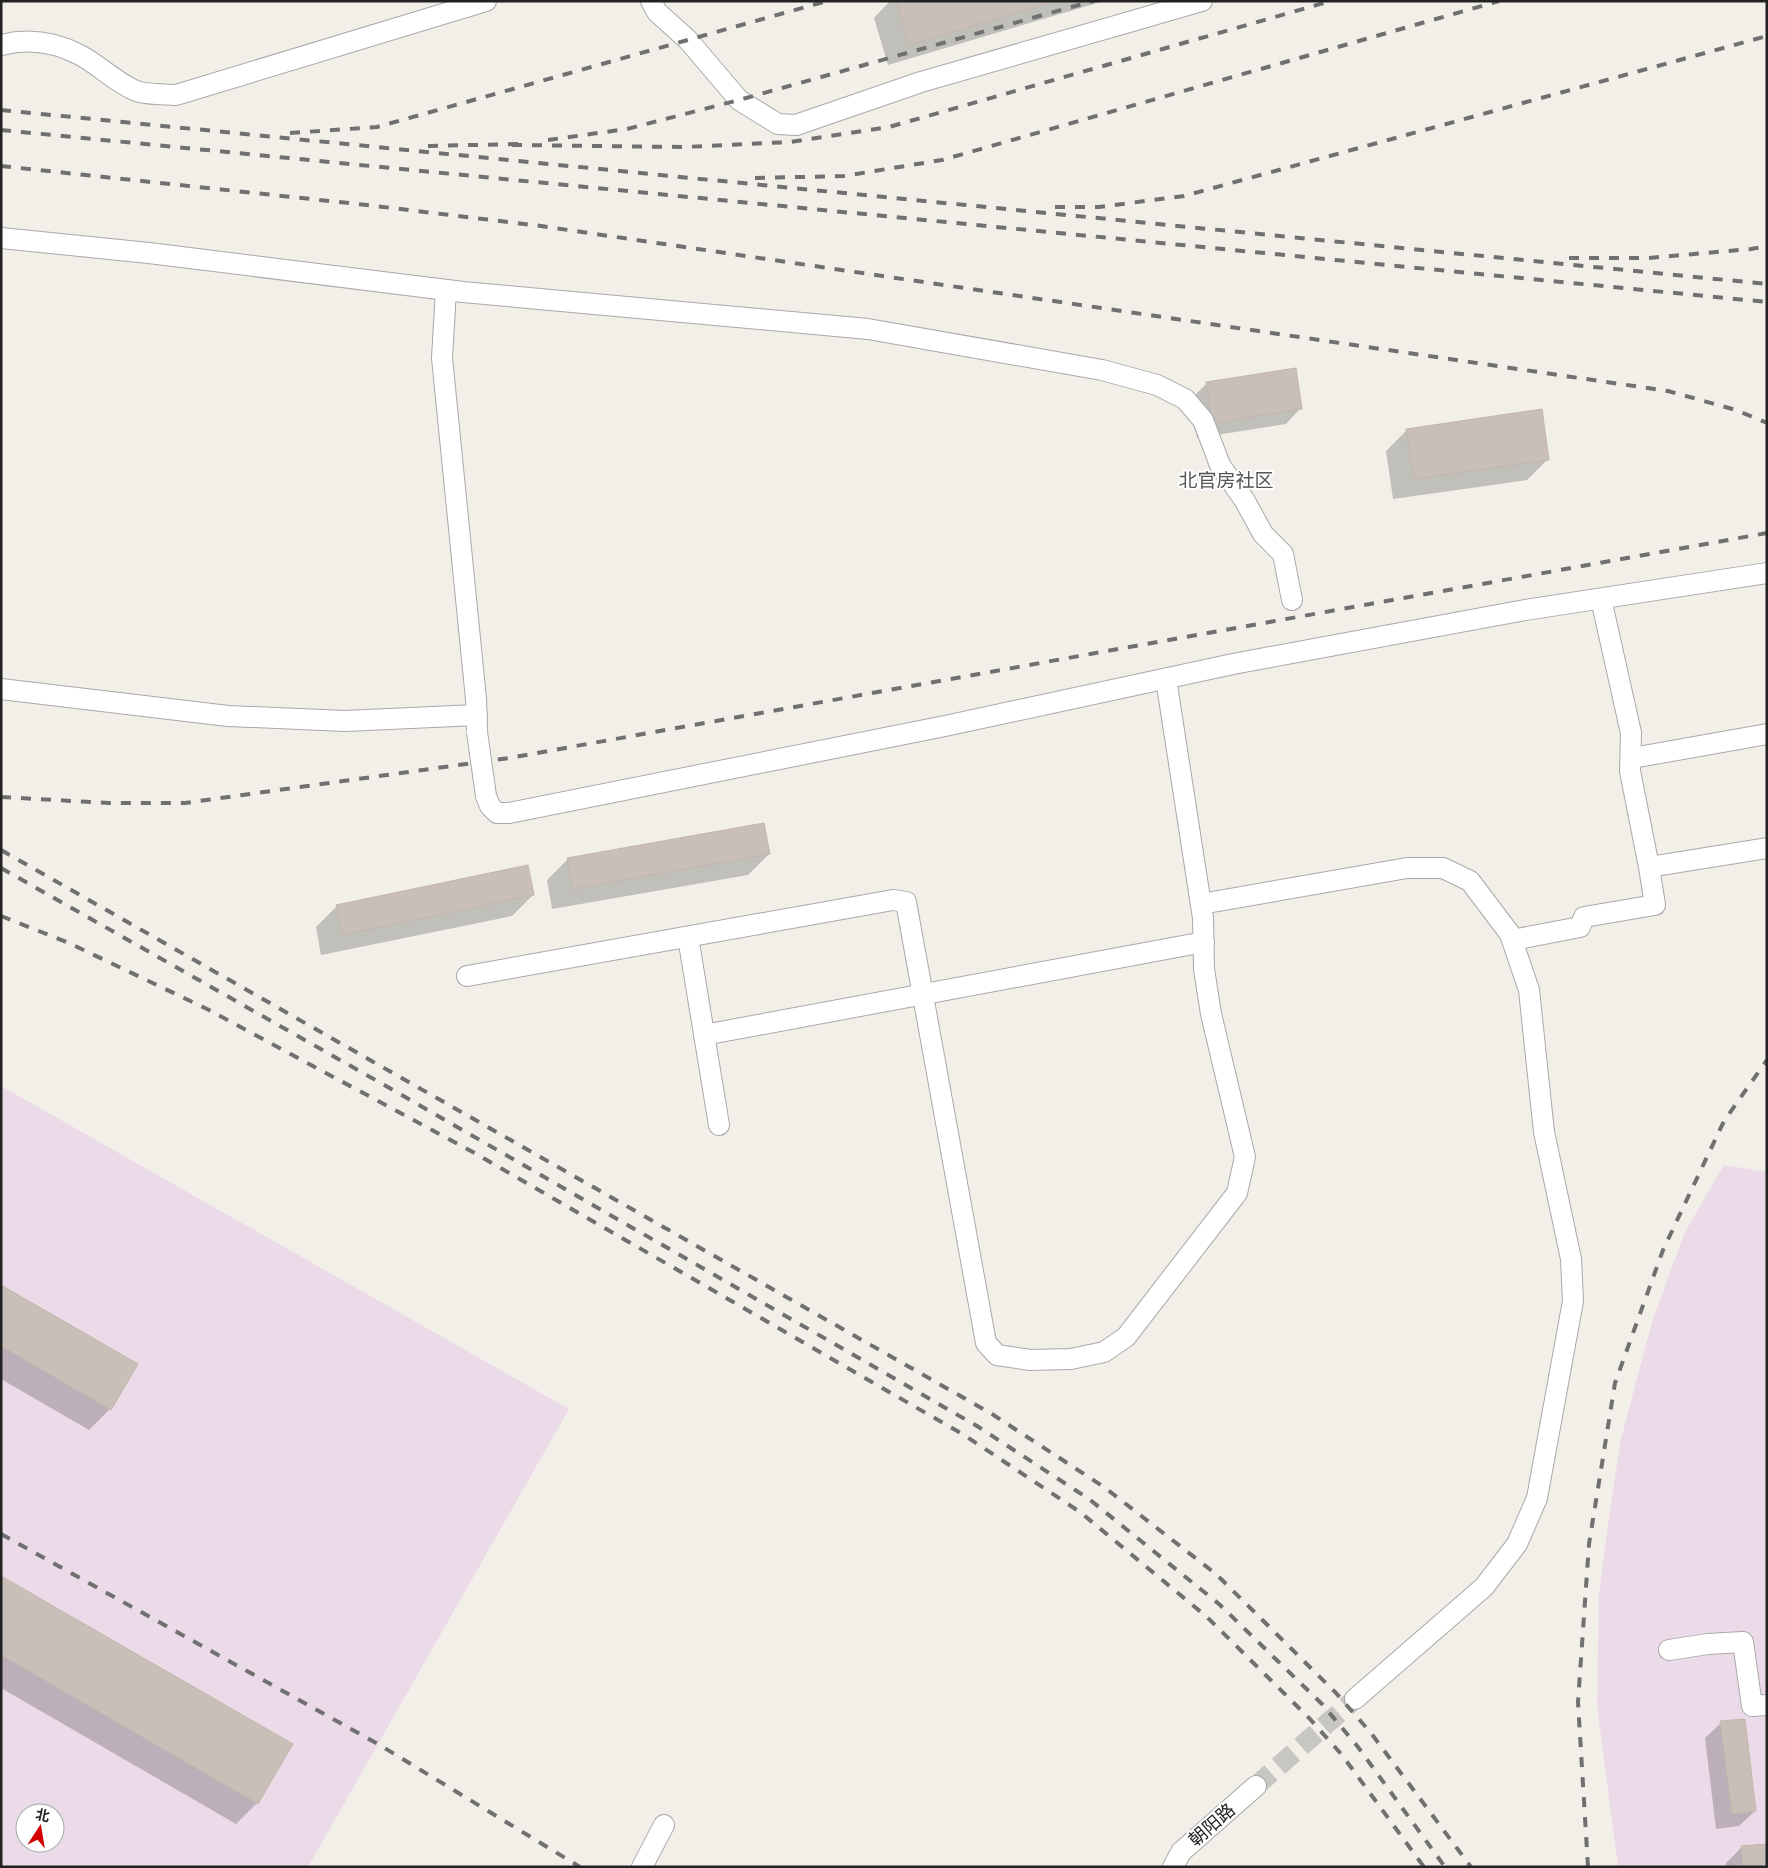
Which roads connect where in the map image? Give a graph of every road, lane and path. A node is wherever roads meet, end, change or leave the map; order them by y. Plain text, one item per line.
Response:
1 (486, 1) edge
2 (651, 1) edge
3 (1202, 1) edge
4 (1, 45) edge
5 (1, 238) edge
6 (446, 290) junction
7 (1767, 573) edge
8 (1601, 599) junction
9 (1292, 600) dead end
10 (1166, 679) junction
11 (1, 689) edge
12 (477, 724) junction
13 (1767, 734) edge
14 (1632, 758) junction
15 (1767, 848) edge
16 (1649, 867) junction
17 (1201, 904) junction
18 (688, 937) junction
19 (1512, 940) junction
20 (1204, 942) junction
21 (468, 976) dead end
22 (924, 994) junction
23 (704, 1034) junction
24 (719, 1125) dead end
25 (1669, 1650) dead end
26 (1355, 1699) tunnel mouth
27 (1767, 1705) edge
28 (1256, 1786) tunnel mouth
29 (664, 1825) dead end
30 (642, 1867) edge
31 (1173, 1867) edge

1 - 4 street
2 - 3 street
5 - 6 street
6 - 9 street
6 - 12 street
7 - 8 street
8 - 10 street
8 - 14 street
10 - 12 street, bridge
10 - 17 street
11 - 12 street
13 - 14 street
14 - 16 street
15 - 16 street
16 - 19 street
17 - 19 street
17 - 20 street
18 - 21 street
18 - 22 street
18 - 23 street
19 - 26 street
20 - 22 street
20 - 22 street
22 - 23 street
23 - 24 street
25 - 27 street
28 - 31 street, 朝阳路
29 - 30 street

